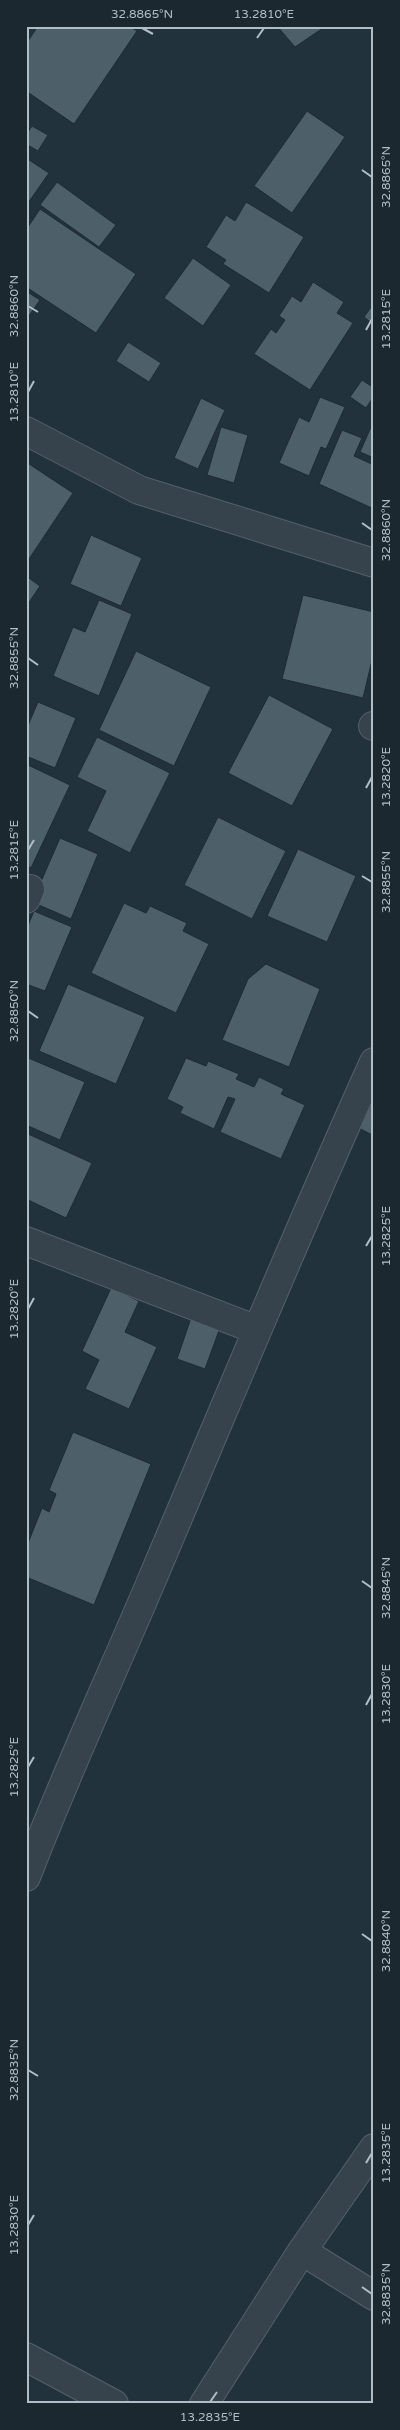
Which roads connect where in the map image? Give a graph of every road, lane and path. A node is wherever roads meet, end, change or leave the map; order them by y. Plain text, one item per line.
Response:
1 (26, 431) edge
2 (374, 563) edge
3 (374, 1062) edge
4 (26, 1241) edge
5 (257, 1330) junction
6 (26, 1877) edge
7 (374, 2148) edge
8 (302, 2251) junction
9 (374, 2296) edge
10 (26, 2357) edge
11 (114, 2404) edge
12 (204, 2404) edge

1 - 2 street
3 - 5 street
4 - 5 street
5 - 6 street
7 - 8 street
8 - 9 street
8 - 12 street
10 - 11 street

